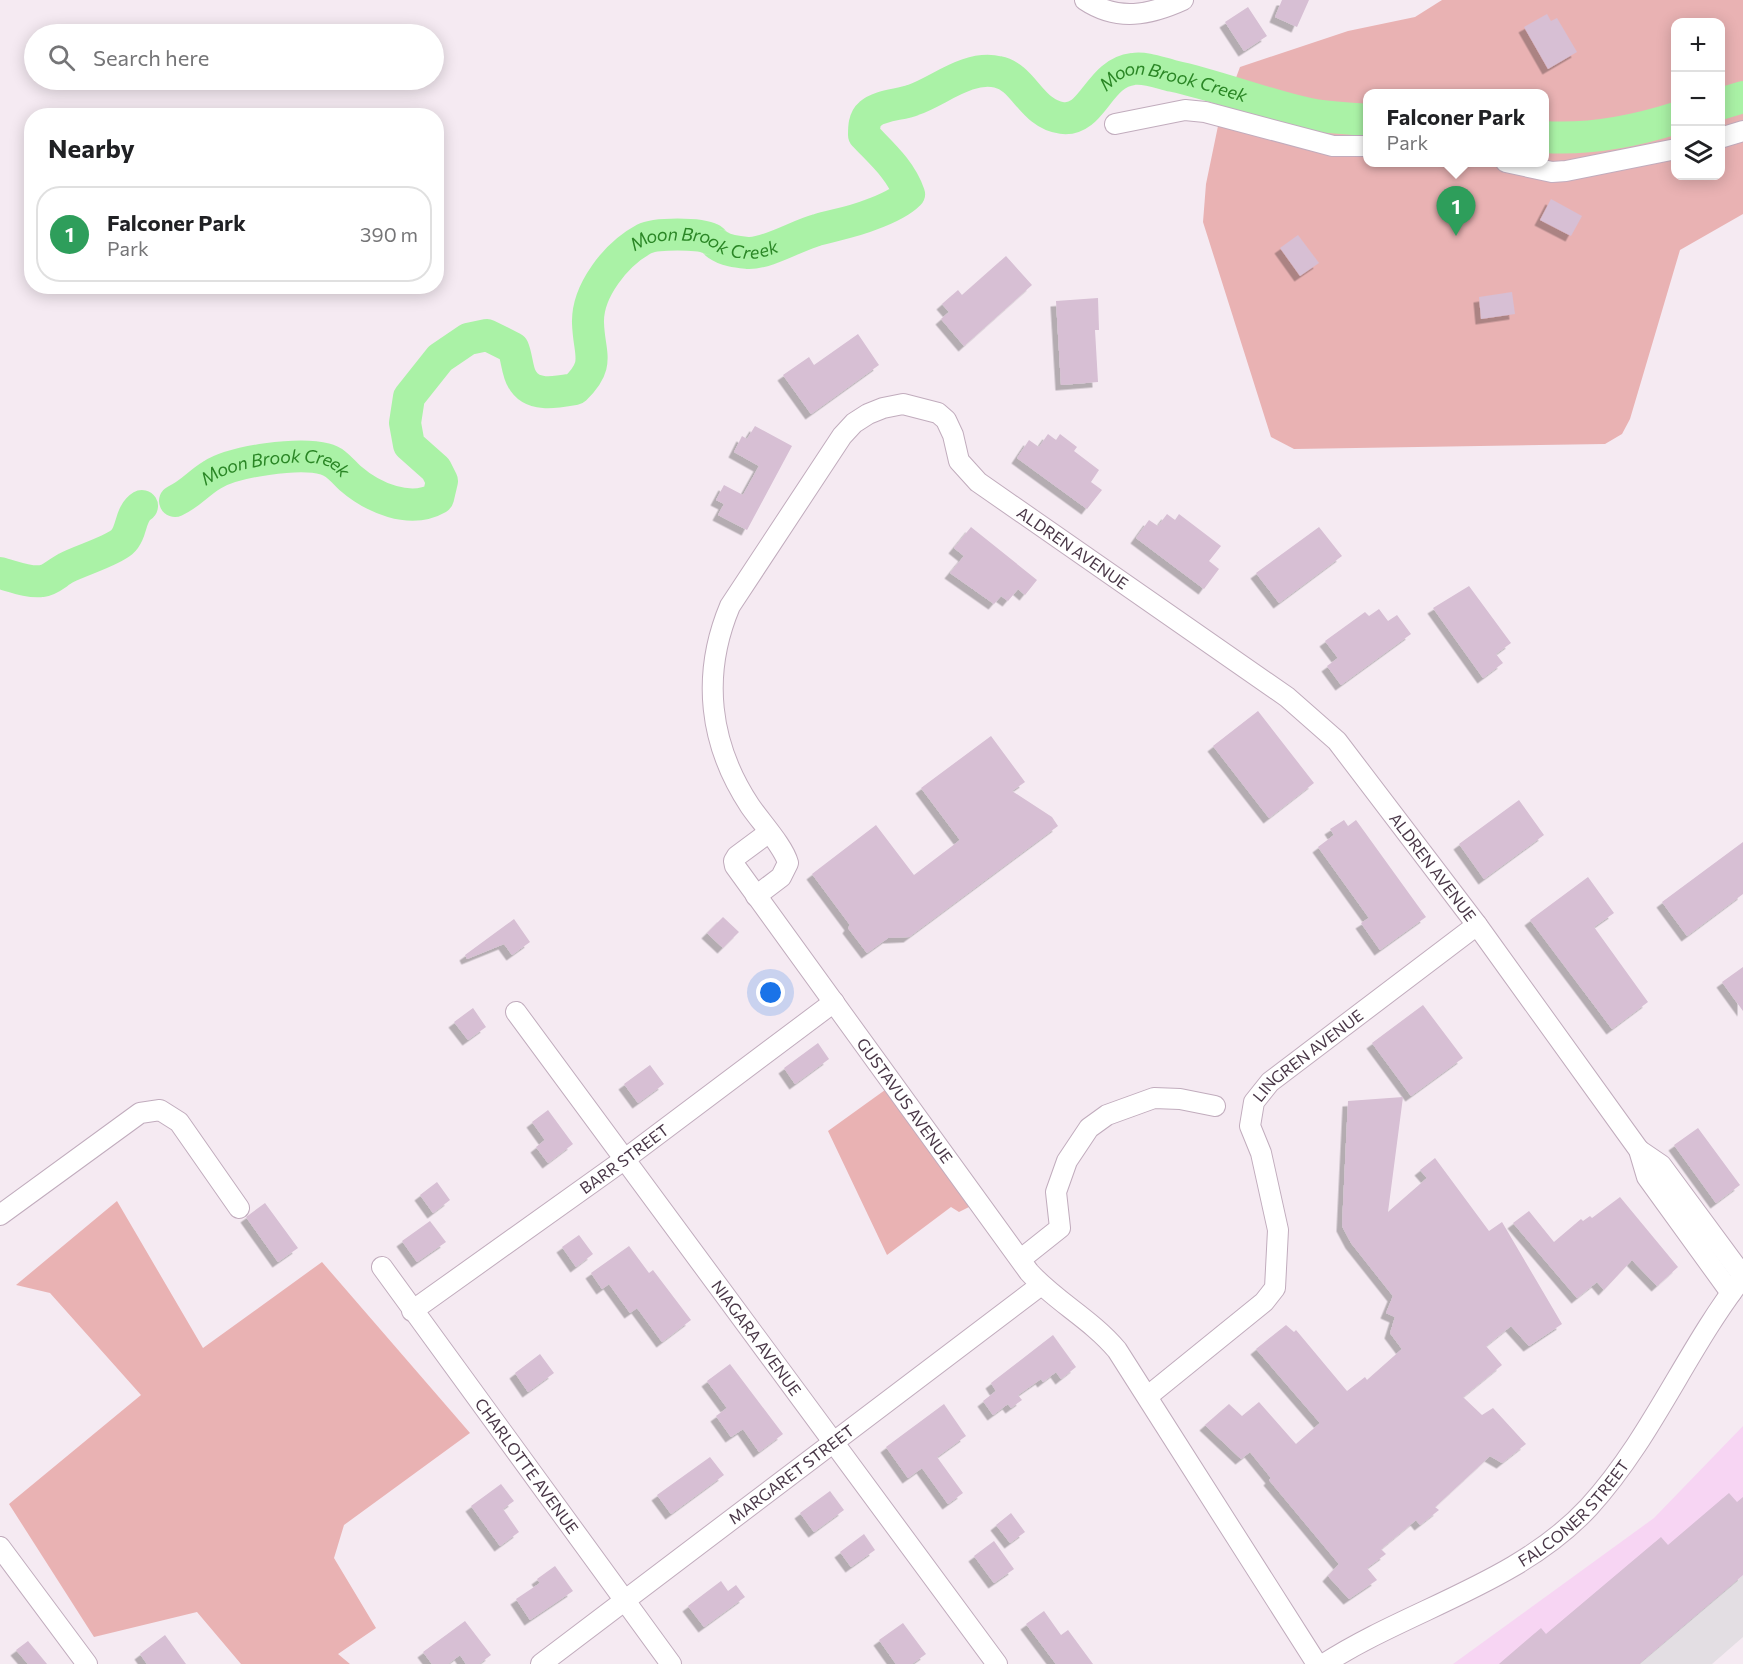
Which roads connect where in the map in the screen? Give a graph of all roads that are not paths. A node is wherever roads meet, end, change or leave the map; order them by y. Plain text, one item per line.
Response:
1 (1183, 0) edge
2 (1089, 3) edge
3 (1115, 124) dead end
4 (1743, 131) edge
5 (1725, 136) edge
6 (1363, 146) edge
7 (1671, 150) edge
8 (1529, 167) edge
9 (768, 833) junction
10 (756, 896) junction
11 (1477, 925) junction
12 (834, 1002) junction
13 (516, 1012) dead end
14 (1215, 1106) dead end
15 (625, 1159) junction
16 (239, 1208) dead end
17 (0, 1215) edge
18 (1021, 1259) junction
19 (382, 1267) dead end
20 (1740, 1283) edge
21 (1041, 1285) junction
22 (412, 1311) junction
23 (1148, 1396) junction
24 (834, 1443) junction
25 (0, 1547) edge
26 (625, 1601) junction
27 (87, 1664) edge
28 (541, 1664) edge
29 (671, 1664) edge
30 (997, 1664) edge
31 (1317, 1664) edge
32 (1324, 1664) edge

1 - 2 street
3 - 6 street
4 - 5 street
7 - 8 street
9 - 10 street, ALDREN AVENUE
9 - 10 street, GUSTAVUS AVENUE
9 - 11 street, ALDREN AVENUE
10 - 12 street, GUSTAVUS AVENUE
11 - 20 street, ALDREN AVENUE
11 - 23 street, LINGREN AVENUE
12 - 15 street, BARR STREET
12 - 18 street, GUSTAVUS AVENUE
13 - 15 street, NIAGARA AVENUE
14 - 18 street
15 - 22 street, BARR STREET
15 - 24 street, NIAGARA AVENUE
16 - 17 street
18 - 21 street, GUSTAVUS AVENUE
19 - 22 street, CHARLOTTE AVENUE
20 - 32 street, FALCONER STREET
21 - 23 street, GUSTAVUS AVENUE
21 - 24 street, MARGARET STREET
22 - 26 street, CHARLOTTE AVENUE
23 - 31 street
24 - 26 street, MARGARET STREET
24 - 30 street, NIAGARA AVENUE
25 - 27 street
26 - 28 street, MARGARET STREET
26 - 29 street, CHARLOTTE AVENUE

